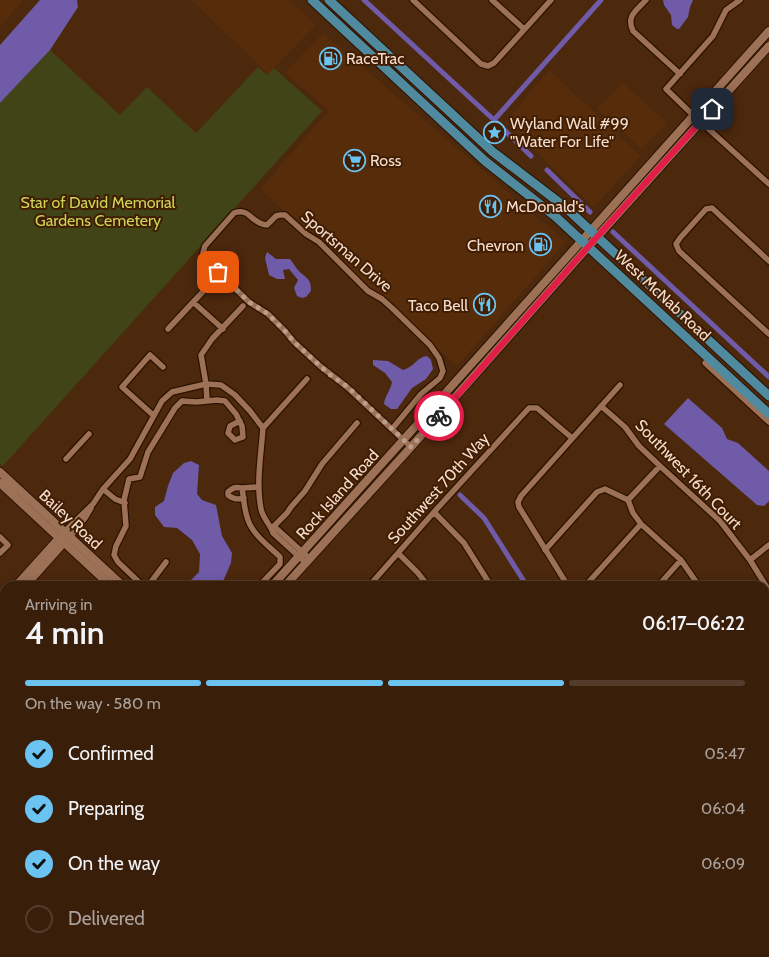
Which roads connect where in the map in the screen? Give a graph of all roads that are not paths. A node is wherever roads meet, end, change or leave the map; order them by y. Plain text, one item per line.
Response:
1 (312, 0) edge
2 (330, 0) edge
3 (413, 0) edge
4 (492, 0) edge
5 (551, 0) edge
6 (646, 0) edge
7 (740, 0) edge
8 (524, 29) junction
9 (769, 31) edge
10 (769, 46) edge
11 (753, 48) junction
12 (680, 74) junction
13 (693, 115) junction
14 (701, 122) junction
15 (658, 170) junction
16 (769, 184) edge
17 (594, 234) junction
18 (585, 244) junction
19 (769, 261) edge
20 (211, 283) dead end
21 (193, 302) junction
22 (243, 306) dead end
23 (168, 329) dead end
24 (223, 329) junction
25 (769, 334) edge
26 (705, 363) dead end
27 (163, 367) dead end
28 (307, 379) dead end
29 (206, 384) junction
30 (620, 385) dead end
31 (769, 396) edge
32 (207, 400) junction
33 (601, 406) junction
34 (769, 414) edge
35 (153, 415) junction
36 (240, 421) dead end
37 (769, 422) edge
38 (357, 423) dead end
39 (263, 428) junction
40 (392, 429) junction
41 (89, 434) dead end
42 (572, 438) junction
43 (404, 441) junction
44 (411, 447) junction
45 (66, 459) dead end
46 (660, 466) junction
47 (0, 472) edge
48 (0, 483) edge
49 (258, 487) junction
50 (242, 488) junction
51 (103, 489) junction
52 (244, 498) junction
53 (628, 500) junction
54 (125, 504) junction
55 (434, 512) junction
56 (641, 524) junction
57 (271, 527) junction
58 (0, 537) edge
59 (64, 537) junction
60 (769, 545) edge
61 (545, 550) junction
62 (398, 553) junction
63 (0, 554) edge
64 (301, 554) junction
65 (681, 560) junction
66 (750, 560) junction
67 (308, 561) junction
68 (166, 562) dead end
69 (21, 581) edge
70 (29, 581) edge
71 (106, 581) edge
72 (117, 581) edge
73 (138, 581) edge
74 (152, 581) edge
75 (264, 581) edge
76 (277, 581) edge
77 (290, 581) edge
78 (373, 581) edge
79 (424, 581) edge
80 (488, 581) edge
81 (565, 581) edge
82 (590, 581) edge
83 (662, 581) edge
84 (696, 581) edge
85 (763, 581) edge

1 - 18 main road, West McNab Road
2 - 17 main road, West McNab Road
3 - 8 street
4 - 8 street
5 - 8 street
6 - 12 street
7 - 12 street
9 - 11 main road
10 - 14 main road
11 - 13 main road
11 - 14 main road
12 - 13 street
13 - 15 main road
13 - 17 main road
14 - 15 main road
14 - 16 street
15 - 17 main road
17 - 18 main road
17 - 31 main road, West McNab Road
18 - 34 main road, West McNab Road
18 - 43 main road, Rock Island Road
18 - 44 main road, Rock Island Road
19 - 25 street
20 - 21 street
21 - 23 street
21 - 24 street
22 - 24 street
24 - 29 street
26 - 37 street
27 - 35 street
28 - 39 street
29 - 32 street
29 - 35 street
29 - 39 street
30 - 33 street
32 - 36 street
32 - 54 street
33 - 42 street
33 - 46 street, Southwest 16th Court
35 - 51 street
38 - 57 street
39 - 49 street
40 - 40 street, Sportsman Drive
40 - 43 street, Sportsman Drive
41 - 45 street
42 - 55 street, Southwest 70th Way
42 - 61 street
43 - 44 street, Sportsman Drive
43 - 64 main road, Rock Island Road
44 - 67 main road, Rock Island Road
46 - 53 street
46 - 66 street, Southwest 16th Court
47 - 59 main road, Bailey Road
48 - 59 main road, Bailey Road
49 - 50 street
49 - 57 street
50 - 52 street
50 - 52 street
51 - 54 street
51 - 59 street
52 - 75 street
53 - 56 street
53 - 61 street
54 - 73 street
55 - 62 street, Southwest 70th Way
55 - 80 street
56 - 65 street
56 - 82 street
57 - 64 street
58 - 63 street
59 - 69 main road
59 - 70 main road
59 - 71 main road, Bailey Road
59 - 72 main road, Bailey Road
60 - 66 street
61 - 81 street
62 - 78 street, Southwest 70th Way
62 - 79 street
64 - 67 street
64 - 76 main road, Rock Island Road
65 - 83 street
65 - 84 street
66 - 85 street, Southwest 16th Court
67 - 77 main road, Rock Island Road
68 - 74 street

